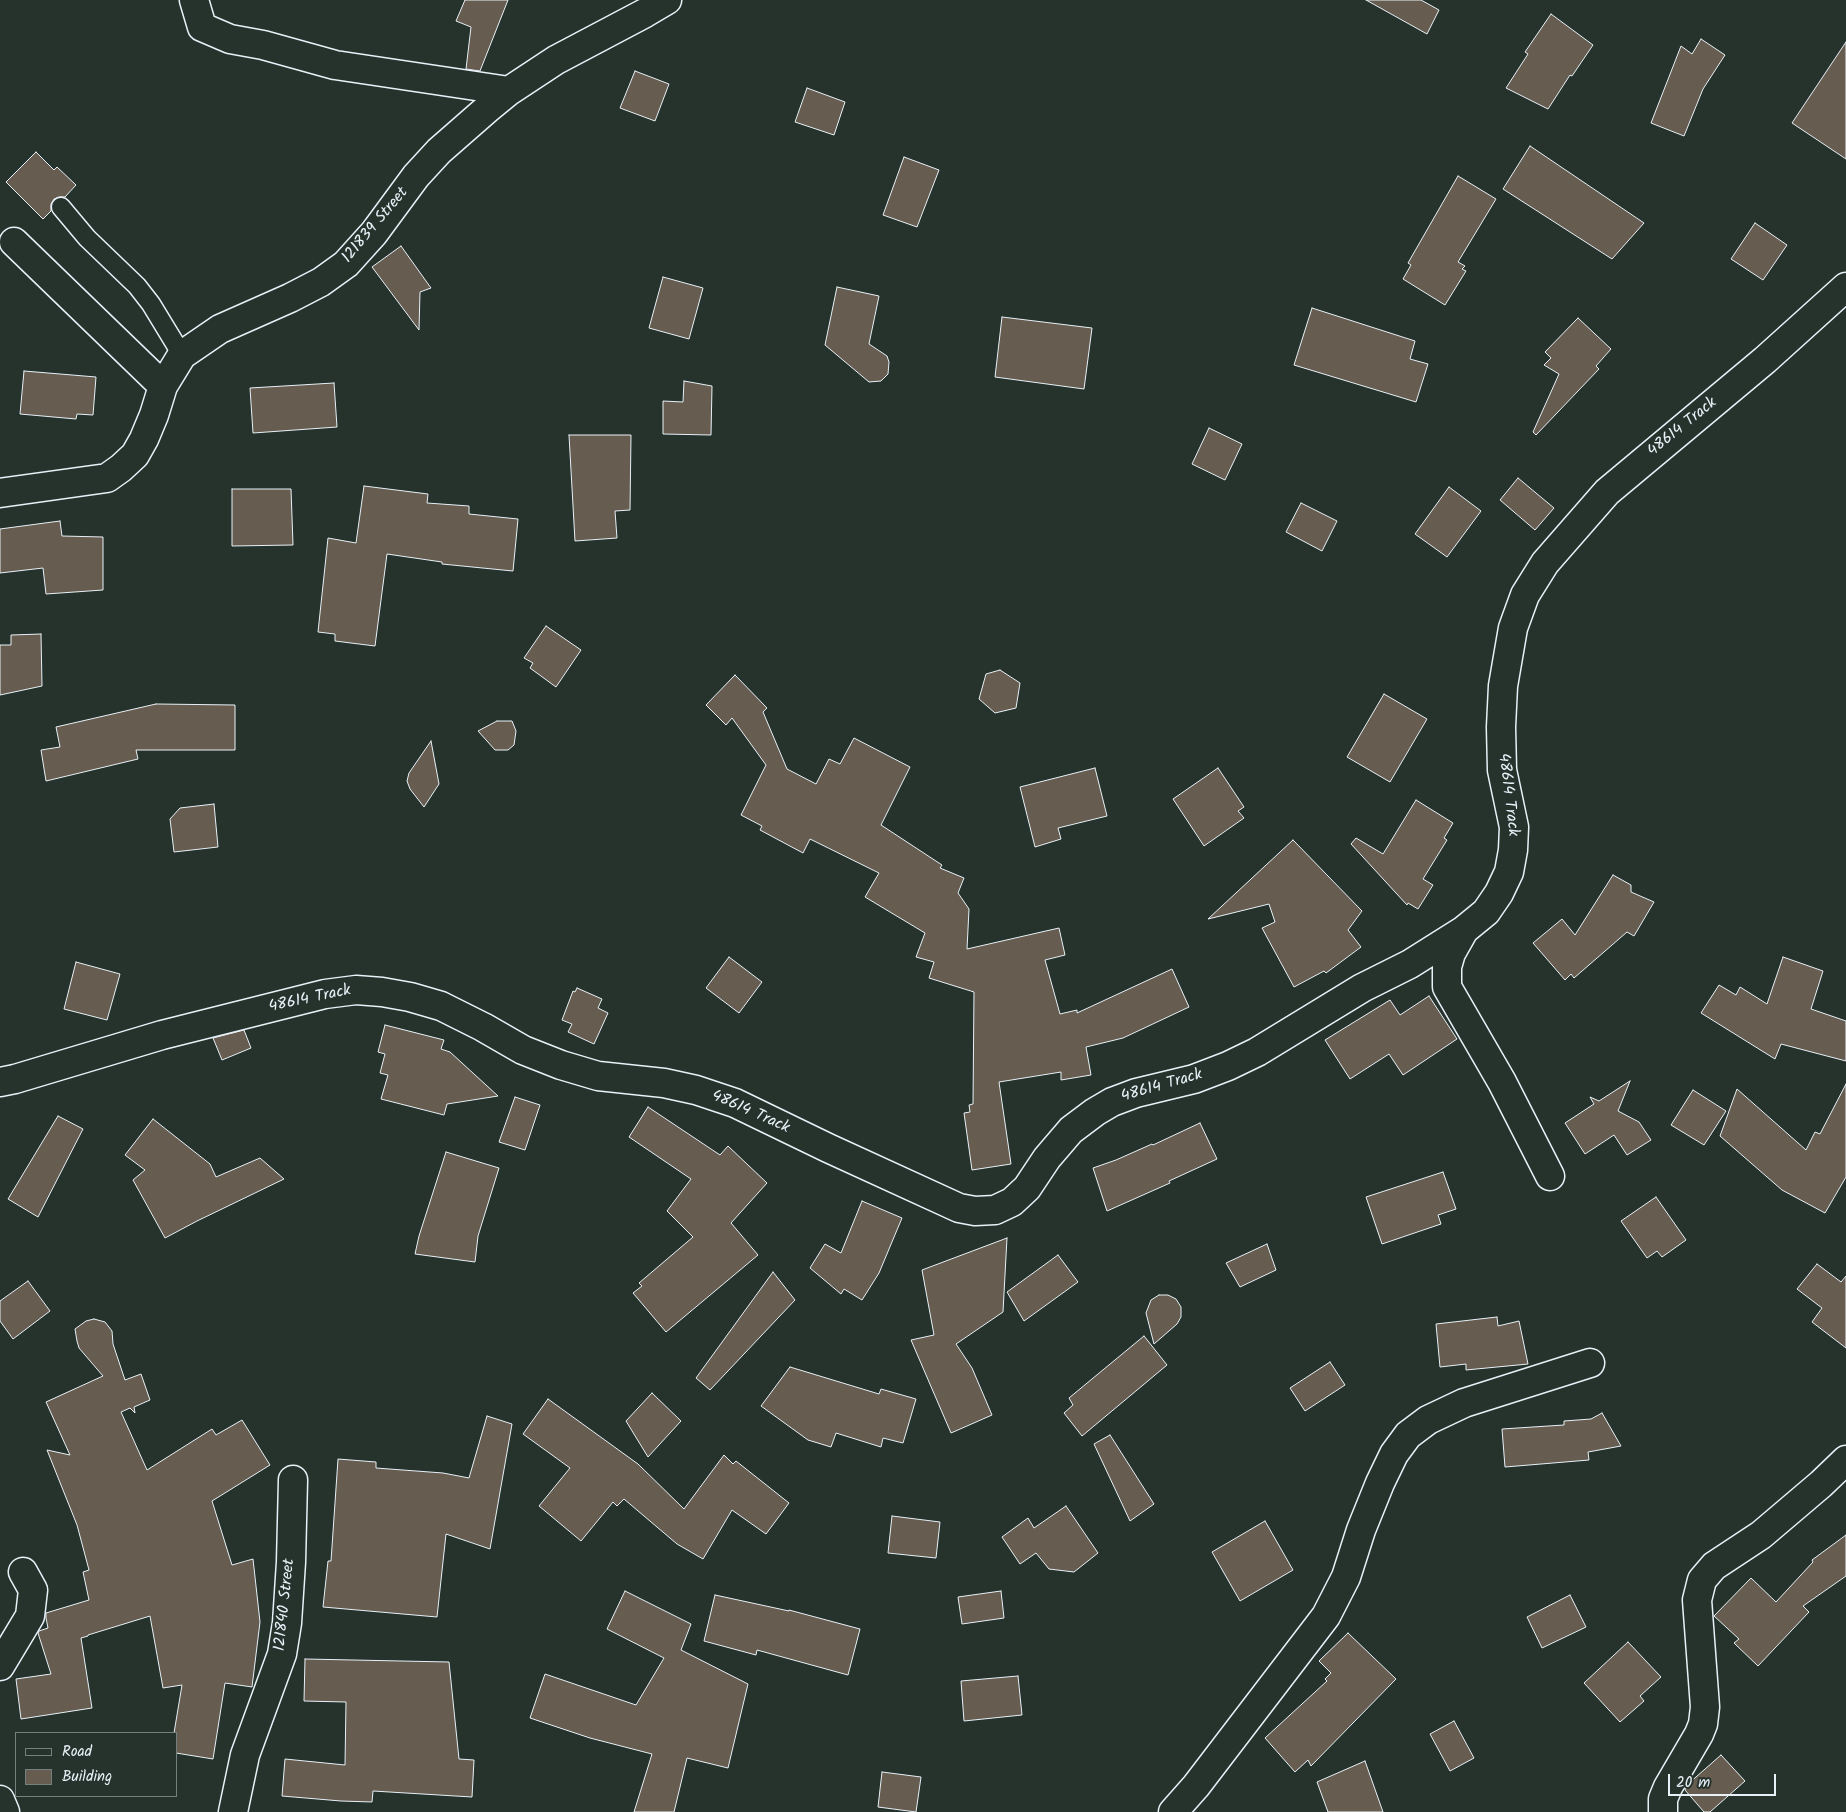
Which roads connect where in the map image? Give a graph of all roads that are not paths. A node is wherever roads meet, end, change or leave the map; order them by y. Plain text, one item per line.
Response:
1 (194, 0) edge
2 (654, 4) edge
3 (509, 90) junction
4 (61, 207) dead end
5 (14, 242) dead end
6 (1846, 287) edge
7 (182, 355) junction
8 (163, 386) junction
9 (0, 494) edge
10 (1464, 930) junction
11 (0, 1082) edge
12 (1550, 1176) dead end
13 (1590, 1363) dead end
14 (1846, 1460) edge
15 (293, 1480) dead end
16 (23, 1572) dead end
17 (0, 1666) edge
18 (0, 1800) edge
19 (5, 1812) edge
20 (233, 1812) edge
21 (1173, 1812) edge
22 (1663, 1812) edge

1 - 3 street
2 - 3 street, 121839 Street
3 - 7 street, 121839 Street
4 - 7 lane
5 - 8 street
6 - 10 street, 48614 Track
7 - 8 street, 121839 Street
8 - 9 street, 121839 Street
10 - 11 street, 48614 Track
10 - 12 street
13 - 21 street
14 - 22 street
15 - 20 street, 121840 Street
16 - 17 street
18 - 19 street

